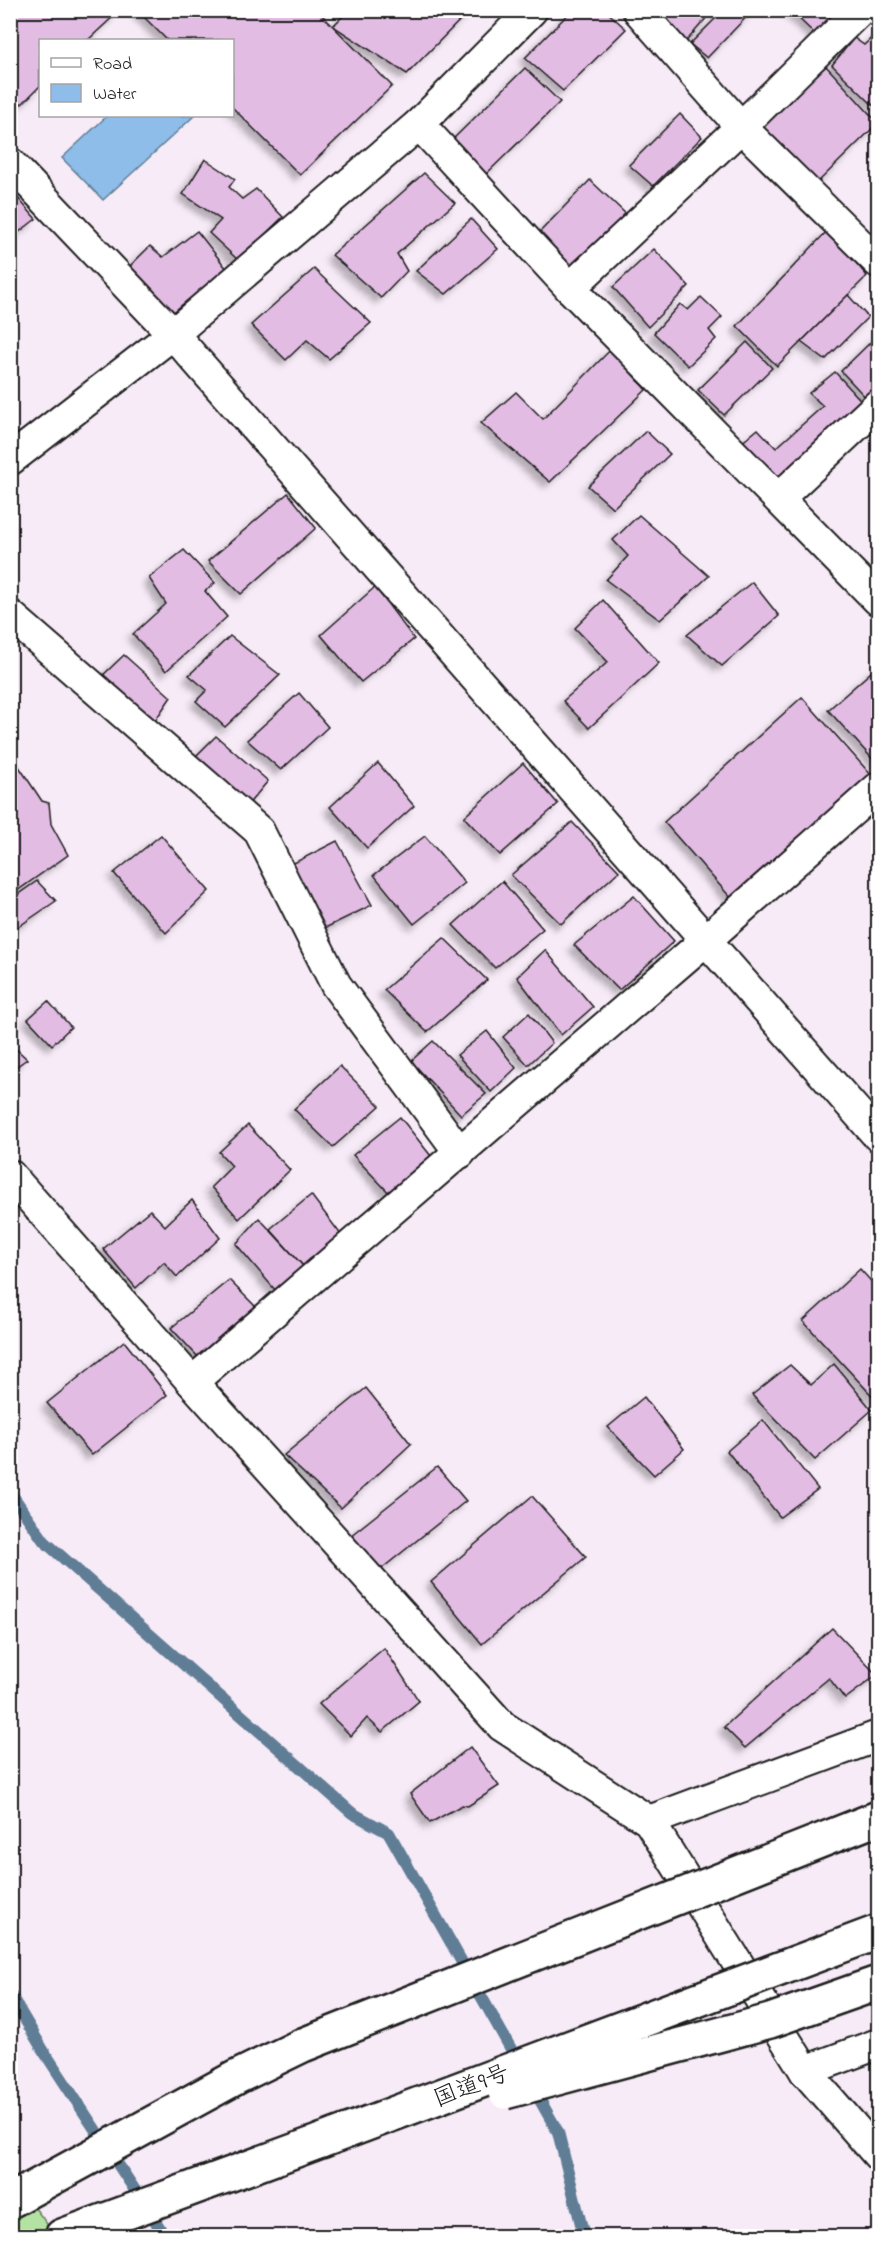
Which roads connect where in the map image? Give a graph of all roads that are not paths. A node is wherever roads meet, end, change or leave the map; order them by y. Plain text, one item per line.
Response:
1 (532, 10) edge
2 (638, 10) edge
3 (860, 10) edge
4 (419, 124) junction
5 (741, 127) junction
6 (10, 163) edge
7 (879, 262) edge
8 (570, 288) junction
9 (173, 334) junction
10 (879, 405) edge
11 (10, 460) edge
12 (779, 498) junction
13 (879, 600) edge
14 (10, 615) edge
15 (879, 788) edge
16 (706, 940) junction
17 (879, 1136) edge
18 (460, 1153) junction
19 (10, 1175) edge
20 (192, 1382) junction
21 (879, 1736) edge
22 (879, 1818) edge
23 (649, 1821) junction
24 (879, 1932) edge
25 (879, 1983) edge
26 (879, 2044) edge
27 (805, 2072) junction
28 (321, 2141) junction
29 (879, 2155) edge
30 (10, 2201) edge
31 (62, 2236) edge

1 - 4 street
2 - 5 street
3 - 5 street
4 - 8 street
4 - 9 street
5 - 7 street
5 - 8 street
6 - 9 street
8 - 12 street
9 - 11 street
9 - 16 street
10 - 12 street
12 - 13 street
14 - 18 street
15 - 16 street
16 - 17 street
16 - 18 street
18 - 20 street
19 - 20 street
20 - 23 street
21 - 23 street
22 - 30 highway, bridge
23 - 27 street
24 - 28 highway, 国道9号, bridge
25 - 28 highway, bridge
26 - 27 street
27 - 29 street
28 - 31 highway, 国道9号

